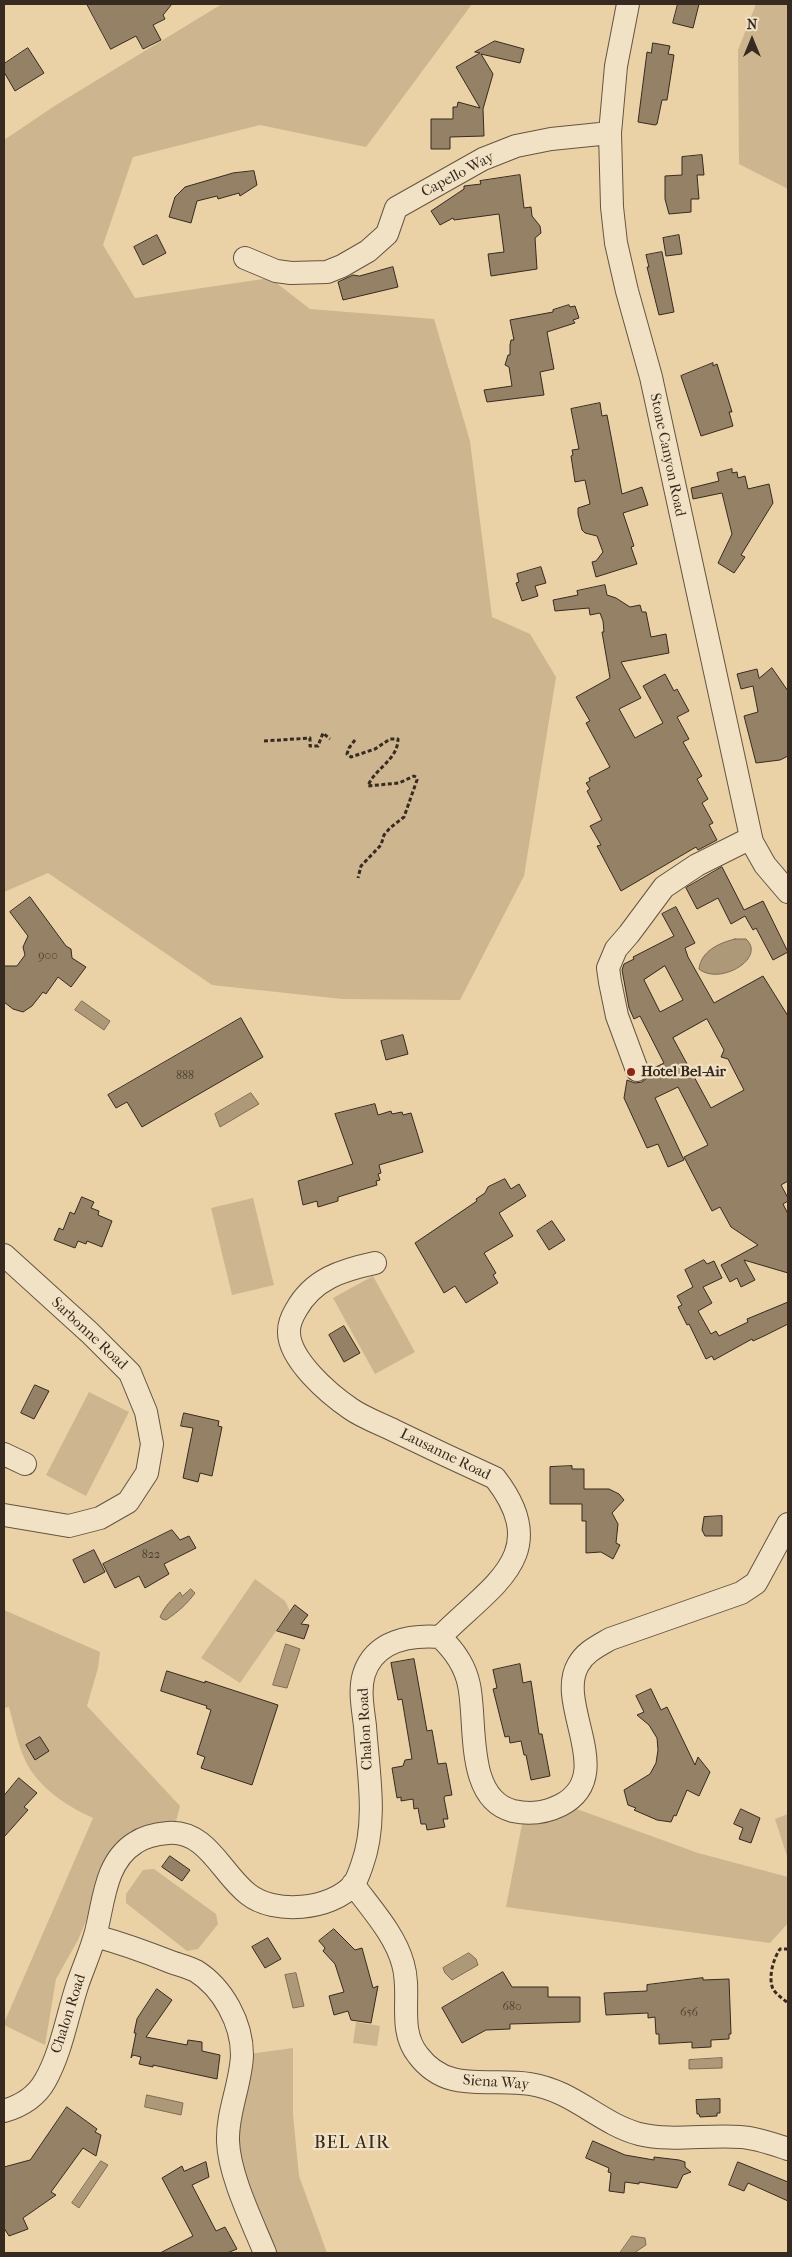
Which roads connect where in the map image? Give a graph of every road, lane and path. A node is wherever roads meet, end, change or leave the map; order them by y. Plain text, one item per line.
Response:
1 (628, 4) edge
2 (610, 133) junction
3 (245, 258) dead end
4 (330, 739) dead end
5 (355, 740) dead end
6 (264, 741) dead end
7 (751, 838) junction
8 (358, 878) dead end
9 (788, 892) edge
10 (637, 1070) dead end
11 (4, 1255) edge
12 (375, 1263) dead end
13 (4, 1454) edge
14 (25, 1464) dead end
15 (4, 1515) edge
16 (788, 1524) edge
17 (440, 1637) junction
18 (353, 1884) junction
19 (95, 1936) junction
20 (788, 1949) edge
21 (788, 2003) edge
22 (4, 2111) edge
23 (788, 2149) edge
24 (265, 2253) edge

1 - 2 street, Stone Canyon Road
2 - 3 street, Capello Way
2 - 7 street, Stone Canyon Road
4 - 6 path
5 - 8 path
7 - 9 street, Stone Canyon Road
7 - 10 street
11 - 15 street, Sarbonne Road
12 - 17 street, Lausanne Road
13 - 14 street
16 - 17 street
17 - 18 street, Chalon Road
18 - 19 street, Chalon Road
18 - 23 street, Siena Way
19 - 22 street, Chalon Road
19 - 24 street
20 - 21 path

